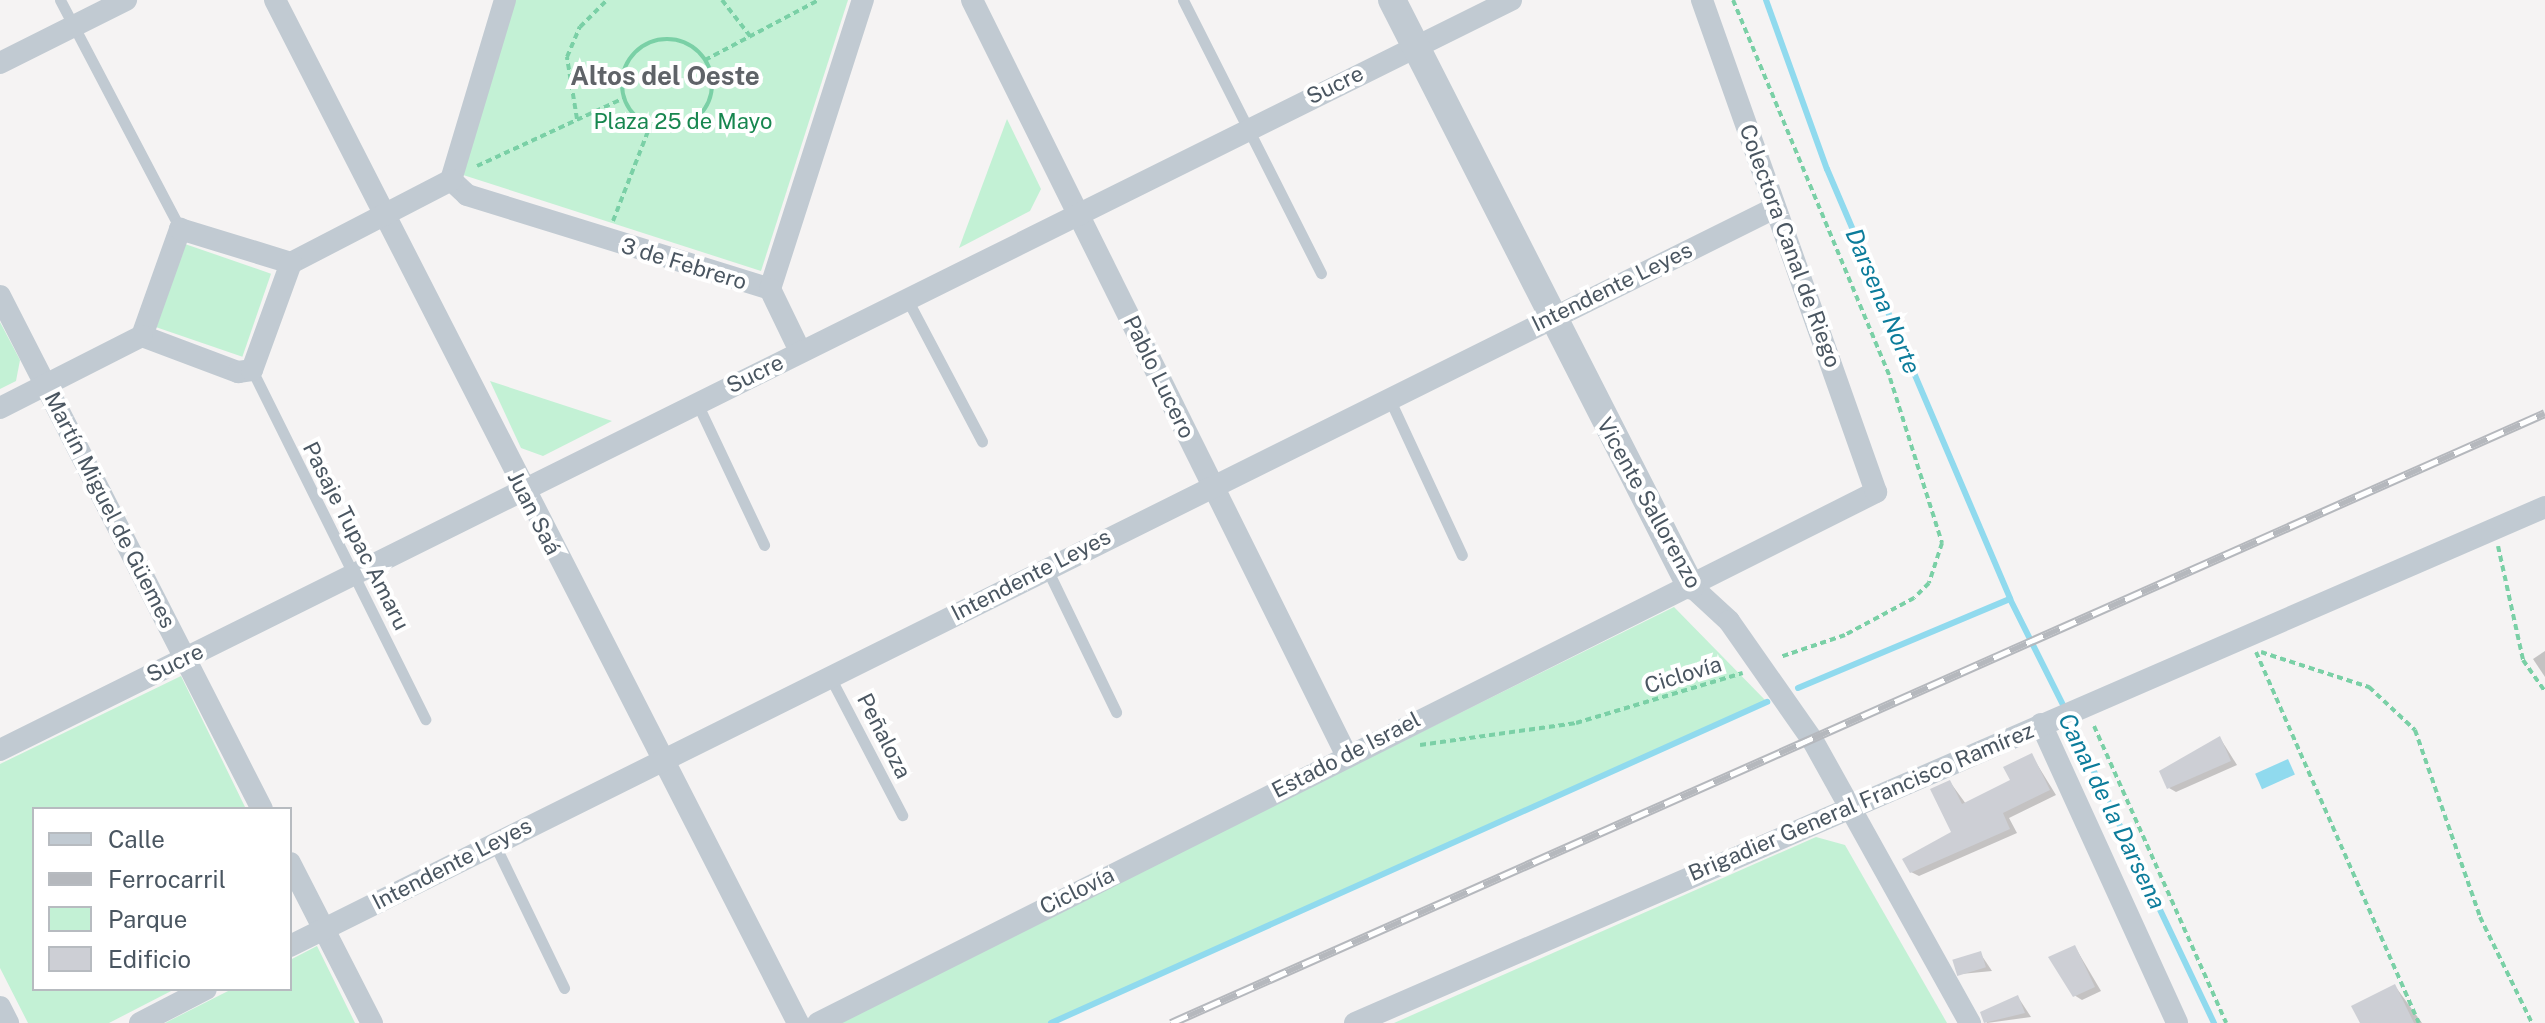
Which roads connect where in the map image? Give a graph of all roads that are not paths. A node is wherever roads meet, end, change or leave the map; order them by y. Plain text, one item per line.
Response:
1 (60, 0) edge
2 (126, 0) edge
3 (275, 0) edge
4 (505, 0) edge
5 (863, 0) edge
6 (972, 0) edge
7 (1183, 0) edge
8 (1392, 0) edge
9 (1511, 0) edge
10 (1702, 0) edge
11 (73, 27) junction
12 (1415, 46) junction
13 (0, 63) edge
14 (1250, 128) junction
15 (451, 180) junction
16 (1775, 208) junction
17 (387, 213) junction
18 (1078, 213) junction
19 (180, 229) junction
20 (291, 263) junction
21 (1321, 273) dead end
22 (770, 289) junction
23 (0, 296) edge
24 (906, 299) junction
25 (1549, 318) junction
26 (142, 336) junction
27 (800, 351) junction
28 (252, 370) junction
29 (46, 385) junction
30 (1389, 398) junction
31 (697, 403) junction
32 (0, 408) edge
33 (982, 441) dead end
34 (1212, 482) junction
35 (523, 492) junction
36 (1876, 492) joint
37 (2545, 507) edge
38 (764, 545) dead end
39 (1462, 555) dead end
40 (1047, 568) junction
41 (354, 575) junction
42 (1690, 585) junction
43 (185, 657) junction
44 (830, 676) junction
45 (1116, 712) dead end
46 (425, 719) dead end
47 (2041, 724) junction
48 (0, 750) edge
49 (1346, 754) junction
50 (661, 760) junction
51 (261, 807) edge
52 (1847, 807) junction
53 (902, 815) dead end
54 (494, 843) junction
55 (292, 867) edge
56 (323, 928) junction
57 (292, 945) edge
58 (564, 988) dead end
59 (202, 991) edge
60 (0, 1007) edge
61 (8, 1023) edge
62 (140, 1023) edge
63 (372, 1023) edge
64 (798, 1023) edge
65 (818, 1023) edge
66 (1355, 1023) edge
67 (1970, 1023) edge
68 (2177, 1023) edge

1 - 11 lane
2 - 11 street
3 - 17 street, Juan Saá
4 - 15 street
5 - 22 street, 3 de Febrero
6 - 18 street, Pablo Lucero
7 - 14 lane
8 - 12 street, Vicente Sallorenzo
9 - 12 street, Sucre
10 - 16 street, Colectora Canal de Riego
11 - 13 street
11 - 19 lane
12 - 14 street, Sucre
12 - 25 street, Vicente Sallorenzo
14 - 18 street, Sucre
14 - 21 lane
15 - 17 street
15 - 22 street, 3 de Febrero
16 - 25 street, Intendente Leyes
16 - 36 street, Colectora Canal de Riego
17 - 20 street
17 - 35 street, Juan Saá
18 - 24 street, Sucre
18 - 34 street, Pablo Lucero
19 - 20 street
19 - 26 street
20 - 28 street
22 - 27 street
23 - 29 street, Martín Miguel de Güemes
24 - 27 street, Sucre
24 - 33 lane
25 - 30 street, Intendente Leyes
25 - 42 street, Vicente Sallorenzo
26 - 28 street
26 - 29 street
27 - 31 street, Sucre
28 - 41 lane, Pasaje Tupac Amaru
29 - 32 street
29 - 43 street, Martín Miguel de Güemes
30 - 34 street, Intendente Leyes
30 - 39 lane
31 - 35 street, Sucre
31 - 38 lane
34 - 40 street, Intendente Leyes
34 - 49 street, Pablo Lucero
35 - 41 street, Sucre
35 - 50 street, Juan Saá
36 - 42 street, Estado de Israel
37 - 47 street, Brigadier General Francisco Ramírez
40 - 44 street, Intendente Leyes
40 - 45 lane
41 - 43 street, Sucre
41 - 46 lane, Pasaje Tupac Amaru
42 - 49 street, Estado de Israel
42 - 52 street, Vicente Sallorenzo
43 - 48 street, Sucre
43 - 51 street, Martín Miguel de Güemes
44 - 50 street, Intendente Leyes
44 - 53 lane, Peñaloza
47 - 52 street, Brigadier General Francisco Ramírez
47 - 68 street
49 - 65 street, Estado de Israel
50 - 54 street, Intendente Leyes
50 - 64 street, Juan Saá
52 - 66 street, Brigadier General Francisco Ramírez
52 - 67 street, Vicente Sallorenzo
54 - 56 street, Intendente Leyes
54 - 58 lane
55 - 56 street
56 - 57 street, Intendente Leyes
56 - 63 street
59 - 62 street
60 - 61 street

